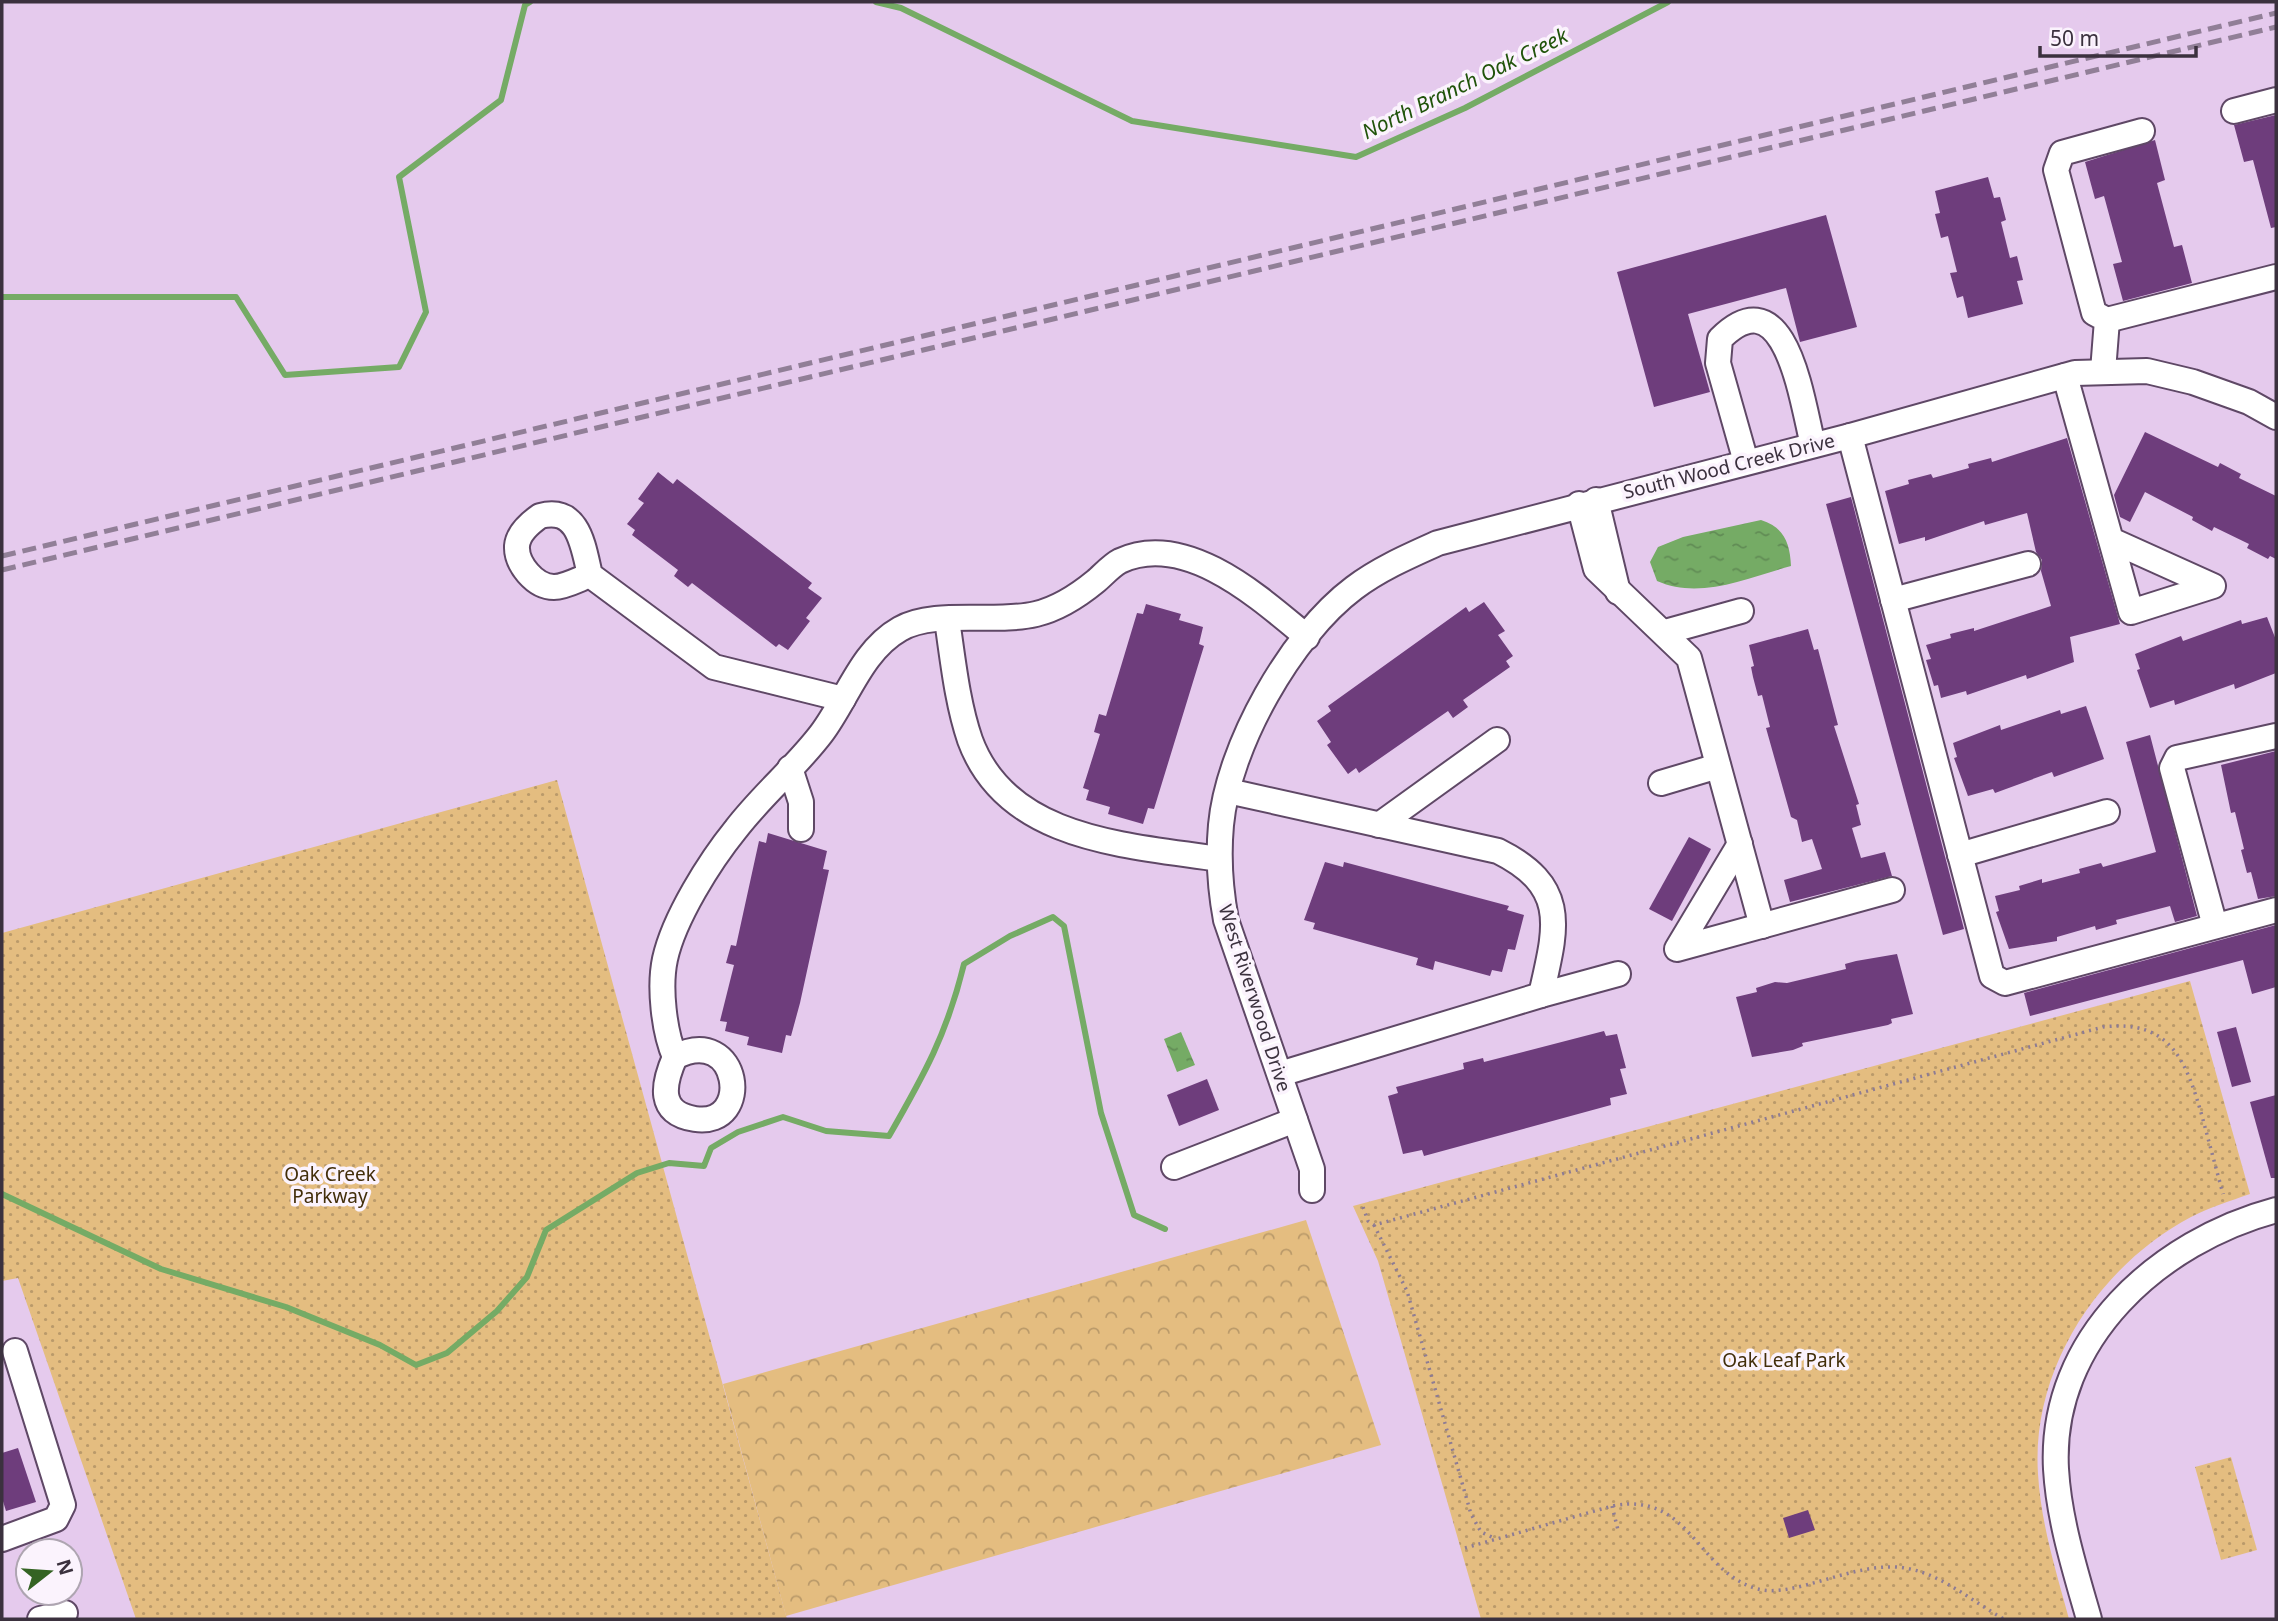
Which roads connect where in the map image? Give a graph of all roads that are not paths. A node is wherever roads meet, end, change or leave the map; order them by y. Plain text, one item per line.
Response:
1 (2276, 100) edge
2 (2234, 111) dead end
3 (2142, 131) dead end
4 (2276, 277) edge
5 (2107, 320) junction
6 (2103, 371) junction
7 (2065, 376) junction
8 (2276, 417) edge
9 (1850, 436) junction
10 (1813, 445) junction
11 (1745, 462) junction
12 (1587, 502) junction
13 (2111, 540) dead end
14 (2028, 564) dead end
15 (590, 575) dead end
16 (1893, 600) junction
17 (1741, 611) dead end
18 (947, 620) junction
19 (1665, 632) junction
20 (1307, 637) junction
21 (843, 699) junction
22 (1253, 724) joint
23 (2276, 736) edge
24 (1497, 740) dead end
25 (1718, 766) junction
26 (790, 768) junction
27 (1661, 783) dead end
28 (1228, 791) junction
29 (2107, 812) dead end
30 (1379, 825) junction
31 (800, 829) dead end
32 (1740, 844) junction
33 (1960, 855) junction
34 (1219, 859) junction
35 (1892, 890) dead end
36 (2276, 910) edge
37 (1762, 926) junction
38 (2215, 926) junction
39 (1618, 974) dead end
40 (1541, 995) junction
41 (675, 1057) dead end
42 (1280, 1074) junction
43 (1296, 1120) junction
44 (1174, 1167) dead end
45 (1312, 1190) dead end
46 (2266, 1213) edge
47 (15, 1351) dead end
48 (2, 1539) edge
49 (65, 1613) dead end
50 (40, 1619) edge
51 (2089, 1619) edge

1 - 2 street
3 - 5 street
4 - 5 street
5 - 6 street
6 - 7 street, South Wood Creek Drive
6 - 8 street, South Wood Creek Drive
7 - 9 street, South Wood Creek Drive
7 - 13 street
9 - 10 street, South Wood Creek Drive
9 - 16 street
10 - 11 street, South Wood Creek Drive
10 - 11 street
11 - 12 street, South Wood Creek Drive
12 - 19 street
12 - 20 street, South Wood Creek Drive
14 - 16 street
15 - 21 street
16 - 33 street
17 - 19 street
18 - 20 street
18 - 21 street
18 - 34 street
19 - 25 street
20 - 22 street, South Wood Creek Drive
21 - 26 street
22 - 28 street, West Riverwood Drive
23 - 38 street
24 - 30 street
25 - 27 street
25 - 32 street
26 - 31 street
26 - 41 street
28 - 30 street
28 - 34 street, West Riverwood Drive
29 - 33 street
30 - 40 street
32 - 37 street
32 - 37 street
33 - 38 street
34 - 42 street, West Riverwood Drive
35 - 37 street
36 - 38 street
39 - 40 street
40 - 42 street
42 - 43 street, West Riverwood Drive
43 - 44 street
43 - 45 street, West Riverwood Drive
46 - 51 street
47 - 48 street
49 - 50 street

